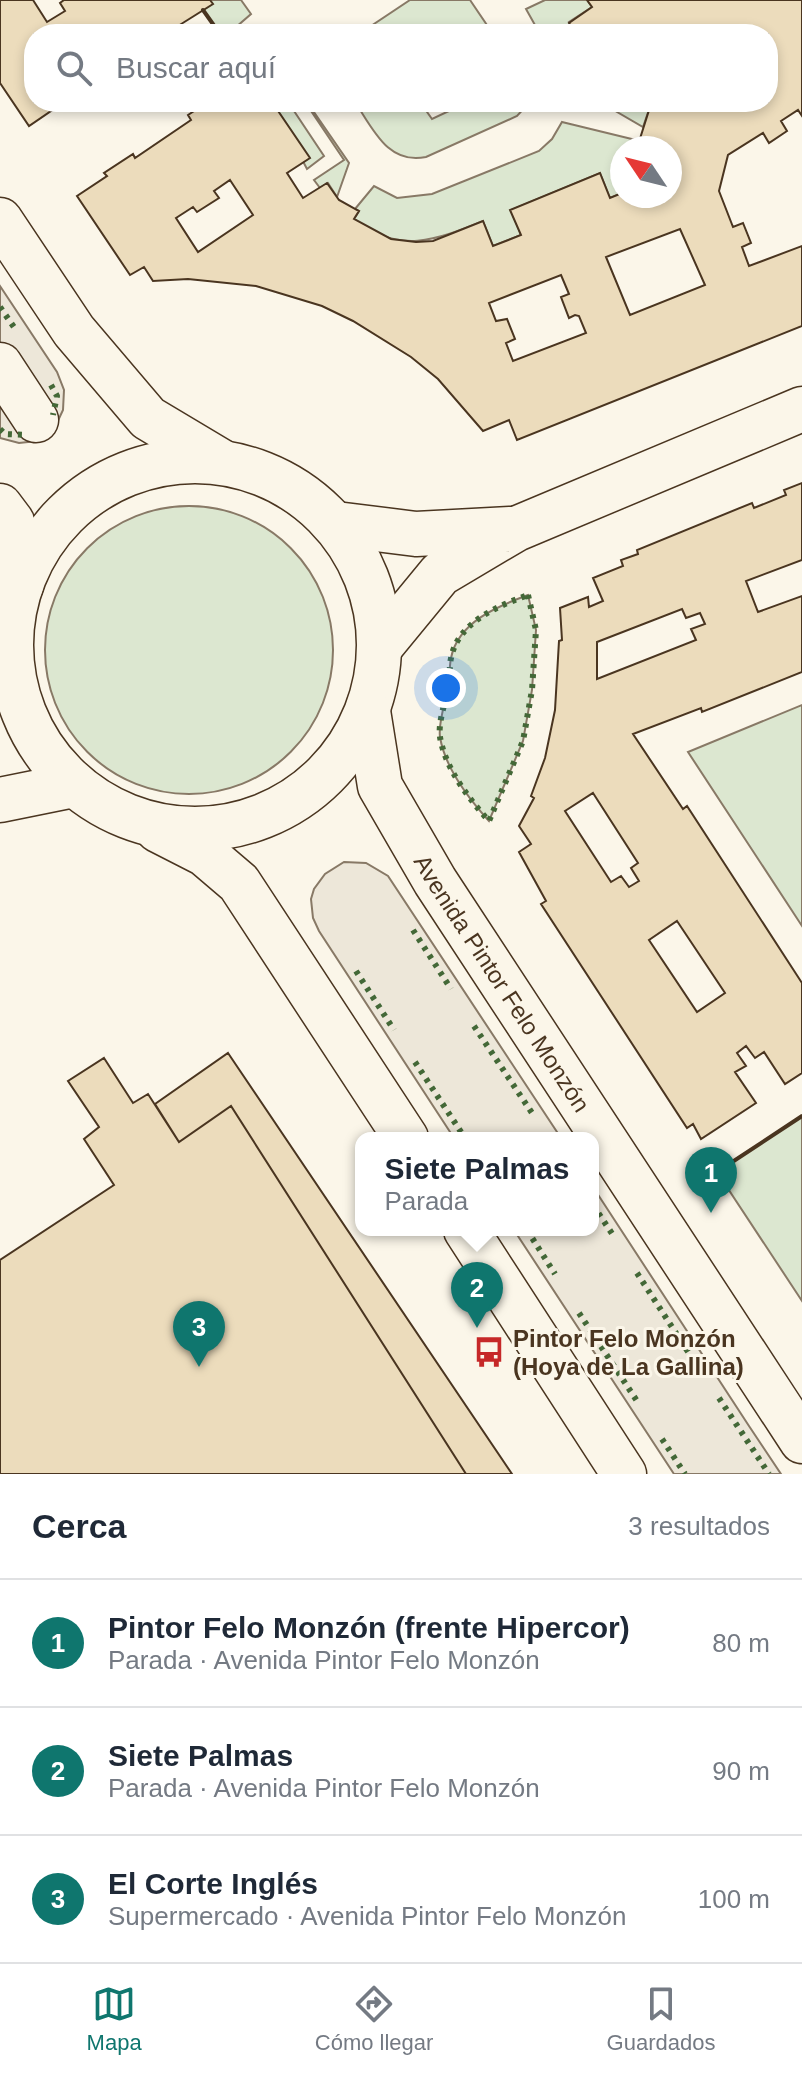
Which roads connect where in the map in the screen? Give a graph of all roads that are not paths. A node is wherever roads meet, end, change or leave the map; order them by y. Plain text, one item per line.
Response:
1 (0, 220) edge
2 (0, 365) edge
3 (802, 409) edge
4 (36, 420) dead end
5 (220, 461) junction
6 (0, 506) edge
7 (336, 524) junction
8 (516, 529) junction
9 (21, 585) junction
10 (380, 647) junction
11 (6, 670) edge
12 (368, 711) junction
13 (74, 785) junction
14 (0, 800) edge
15 (145, 823) junction
16 (402, 1132) edge
17 (470, 1236) edge
18 (802, 1441) edge
19 (624, 1474) edge

1 - 5 street
2 - 4 street
3 - 8 street
5 - 7 street
5 - 9 street
6 - 9 street
7 - 8 street
7 - 10 street
8 - 10 street
9 - 11 street
10 - 12 street
11 - 13 street
12 - 15 street
12 - 18 street, Avenida Pintor Felo Monzón
13 - 14 street
13 - 15 street
15 - 16 street
17 - 19 street

